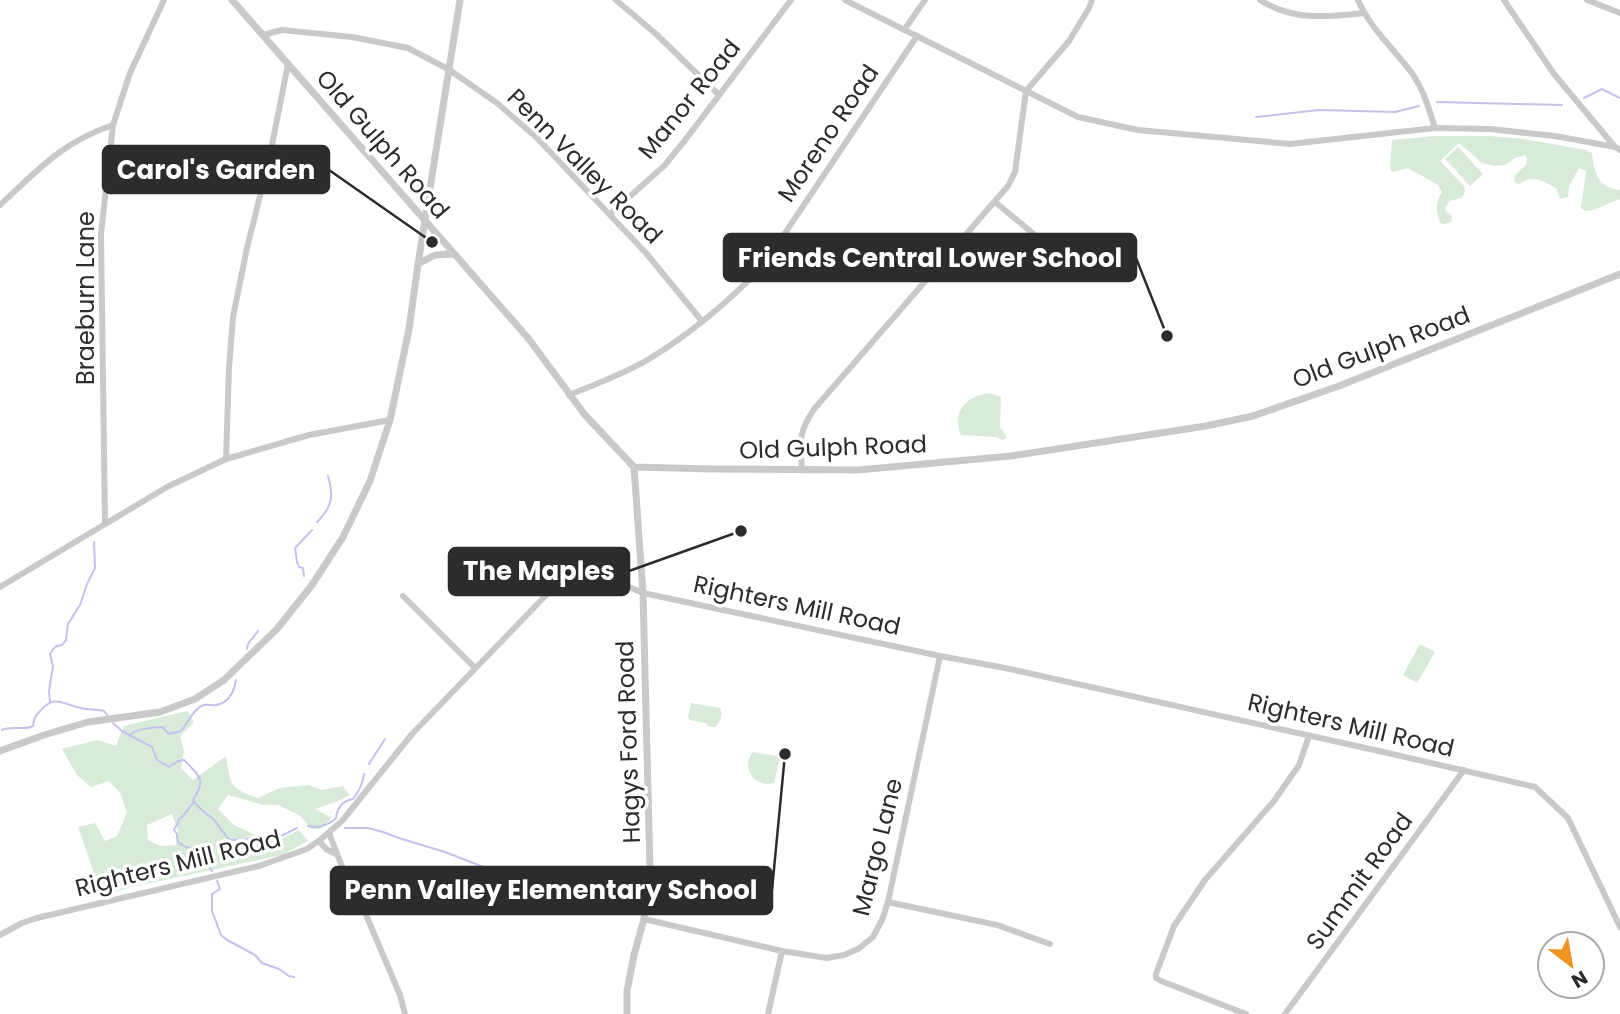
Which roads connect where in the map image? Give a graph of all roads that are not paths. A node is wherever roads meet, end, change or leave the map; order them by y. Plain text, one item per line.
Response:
1 (164, 0) edge
2 (232, 0) edge
3 (460, 0) edge
4 (616, 0) edge
5 (791, 0) edge
6 (845, 0) edge
7 (925, 0) edge
8 (1092, 0) edge
9 (1260, 0) edge
10 (1358, 0) edge
11 (1504, 0) edge
12 (1587, 0) edge
13 (1364, 13) junction
14 (1620, 13) edge
15 (904, 30) junction
16 (263, 35) junction
17 (917, 36) junction
18 (288, 64) junction
19 (448, 69) junction
20 (1026, 90) junction
21 (719, 95) junction
22 (113, 125) junction
23 (1435, 128) junction
24 (1618, 149) edge
25 (995, 202) junction
26 (0, 205) edge
27 (610, 214) junction
28 (425, 221) junction
29 (1047, 245) dead end
30 (454, 254) junction
31 (418, 264) junction
32 (1620, 274) edge
33 (701, 320) junction
34 (569, 395) junction
35 (390, 420) junction
36 (226, 459) junction
37 (634, 467) junction
38 (802, 469) junction
39 (105, 523) junction
40 (0, 587) edge
41 (643, 593) junction
42 (403, 596) dead end
43 (940, 656) junction
44 (475, 668) junction
45 (1309, 736) junction
46 (0, 751) edge
47 (1464, 770) junction
48 (329, 833) junction
49 (318, 841) junction
50 (337, 854) junction
51 (888, 902) junction
52 (644, 919) junction
53 (1620, 927) edge
54 (0, 935) edge
55 (1050, 944) dead end
56 (782, 951) junction
57 (405, 1014) edge
58 (627, 1014) edge
59 (768, 1014) edge
60 (1246, 1014) edge
61 (1285, 1014) edge

1 - 22 street, Braeburn Lane
2 - 16 street, Old Gulph Road
3 - 19 street
4 - 21 street
5 - 21 street, Manor Road
6 - 15 street
7 - 15 street
8 - 20 street
9 - 13 street
10 - 13 street
11 - 24 street
12 - 14 street
13 - 23 street
15 - 17 street
16 - 18 street, Old Gulph Road
16 - 19 street, Penn Valley Road
17 - 20 street
17 - 33 street, Moreno Road
18 - 28 street, Old Gulph Road
18 - 36 street
19 - 27 street, Penn Valley Road
19 - 28 street
20 - 23 street
20 - 25 street
21 - 27 street, Manor Road
22 - 26 street
22 - 39 street, Braeburn Lane
23 - 24 street
25 - 29 street
25 - 38 street
27 - 33 street, Penn Valley Road
28 - 30 street, Old Gulph Road
28 - 31 street
30 - 31 street
30 - 34 street, Old Gulph Road
31 - 35 street
32 - 38 street, Old Gulph Road
33 - 34 street, Moreno Road
34 - 37 street, Old Gulph Road
35 - 36 street
35 - 46 street
36 - 39 street
37 - 38 street, Old Gulph Road
37 - 41 street, Hagys Ford Road
39 - 40 street
41 - 43 street, Righters Mill Road
41 - 44 street, Righters Mill Road
41 - 52 street, Hagys Ford Road
42 - 44 street
43 - 45 street, Righters Mill Road
43 - 51 street, Margo Lane
44 - 48 street, Righters Mill Road
45 - 47 street, Righters Mill Road
45 - 60 street
47 - 53 street, Righters Mill Road
47 - 61 street, Summit Road
48 - 49 street, Righters Mill Road
48 - 50 street
49 - 50 street
49 - 54 street, Righters Mill Road
50 - 57 street
51 - 55 street
51 - 56 street, Margo Lane
52 - 56 street, Margo Lane
52 - 58 street, Hagys Ford Road
56 - 59 street

